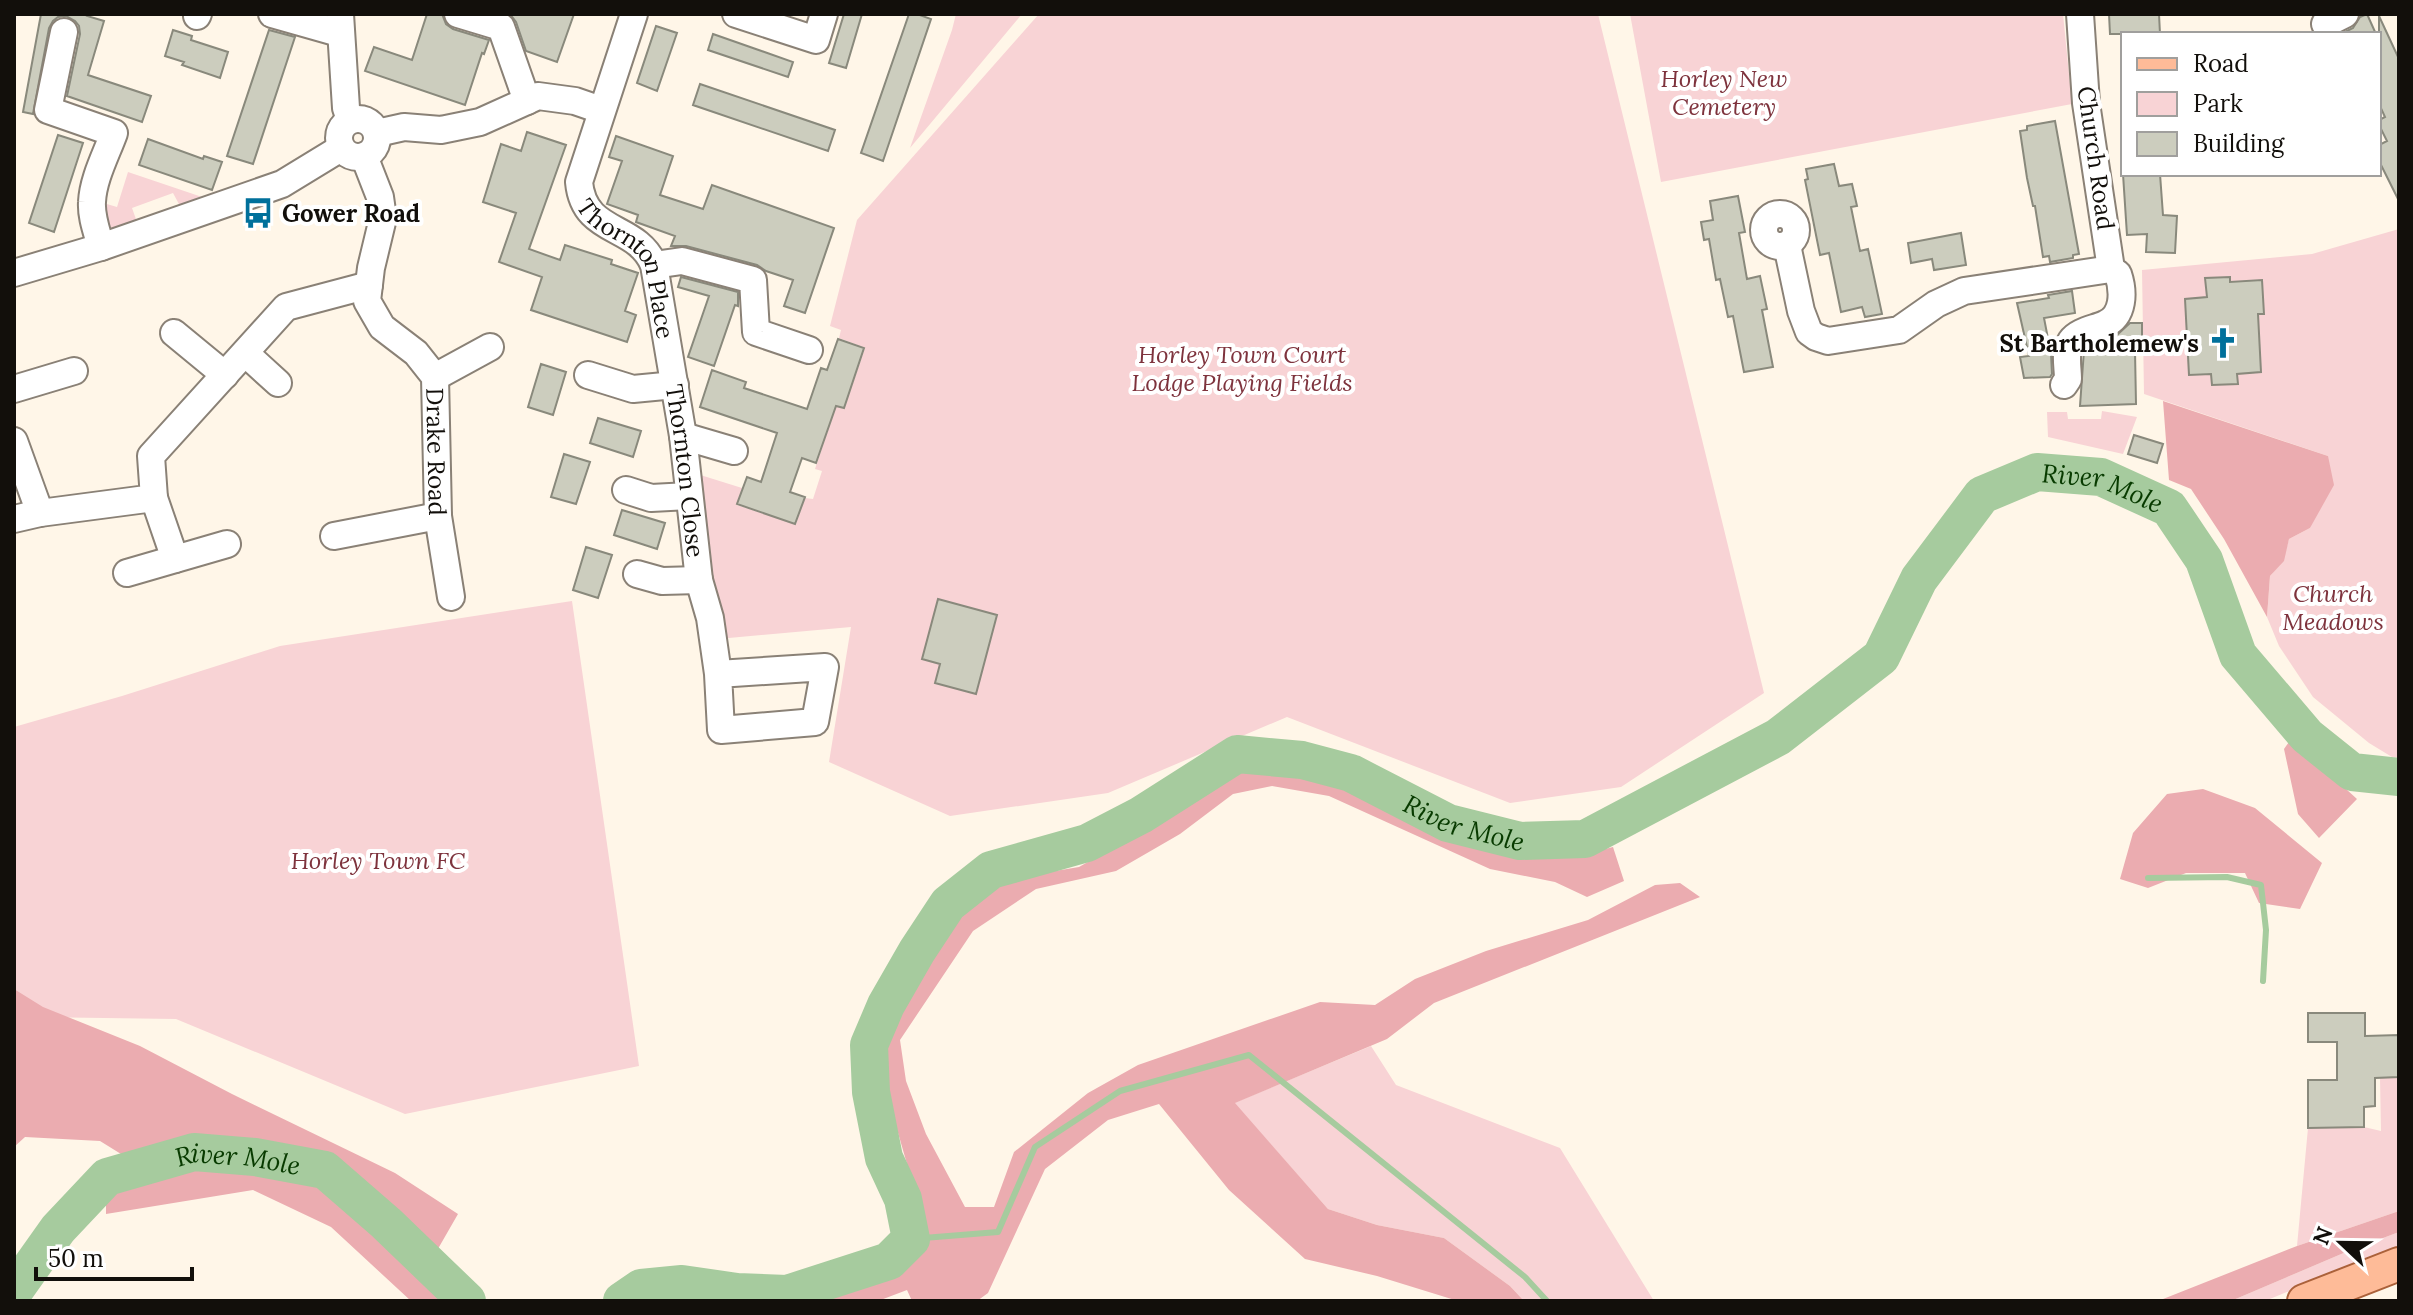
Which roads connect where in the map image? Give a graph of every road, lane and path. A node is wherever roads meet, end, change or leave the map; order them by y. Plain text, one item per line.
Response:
1 (272, 14) edge
2 (458, 14) edge
3 (634, 14) edge
4 (736, 14) edge
5 (824, 14) edge
6 (2080, 14) edge
7 (340, 23) edge
8 (64, 32) dead end
9 (527, 101) junction
10 (601, 110) junction
11 (361, 146) junction
12 (1787, 245) dead end
13 (101, 247) junction
14 (654, 265) junction
15 (2111, 269) junction
16 (14, 273) edge
17 (369, 285) junction
18 (174, 333) dead end
19 (490, 347) dead end
20 (809, 350) dead end
21 (245, 353) junction
22 (74, 371) dead end
23 (225, 375) junction
24 (588, 375) dead end
25 (435, 377) junction
26 (278, 383) dead end
27 (675, 385) junction
28 (2064, 385) dead end
29 (14, 389) edge
30 (683, 436) junction
31 (14, 441) edge
32 (734, 451) dead end
33 (626, 490) dead end
34 (689, 496) junction
35 (154, 498) junction
36 (40, 513) junction
37 (438, 516) junction
38 (14, 519) edge
39 (334, 536) dead end
40 (227, 544) dead end
41 (175, 559) junction
42 (127, 573) dead end
43 (637, 574) dead end
44 (699, 580) junction
45 (451, 597) dead end
46 (718, 674) dead end
47 (2399, 1264) edge
48 (2304, 1301) edge

1 - 7 street
2 - 9 street
3 - 10 street, Thornton Place
4 - 5 street
6 - 15 street, Church Road
7 - 11 street
8 - 13 street
9 - 10 street
9 - 11 street
10 - 14 street, Thornton Place
11 - 13 street
11 - 17 street
12 - 15 street
13 - 16 street
14 - 20 street
14 - 27 street, Thornton Place
15 - 28 street, Church Road
17 - 21 street
17 - 25 street, Drake Road
18 - 23 street
19 - 25 street
21 - 23 street
21 - 26 street
22 - 29 street
23 - 35 street
24 - 27 street, Thornton Close
25 - 37 street, Drake Road
27 - 30 street, Thornton Close
30 - 32 street
30 - 34 street, Thornton Close
31 - 36 street
33 - 34 street
34 - 44 street, Thornton Close
35 - 36 street
35 - 41 street
36 - 38 street
37 - 39 street
37 - 45 street, Drake Road
40 - 41 street
41 - 42 street
43 - 44 street
44 - 46 street, Thornton Close
47 - 48 main road

